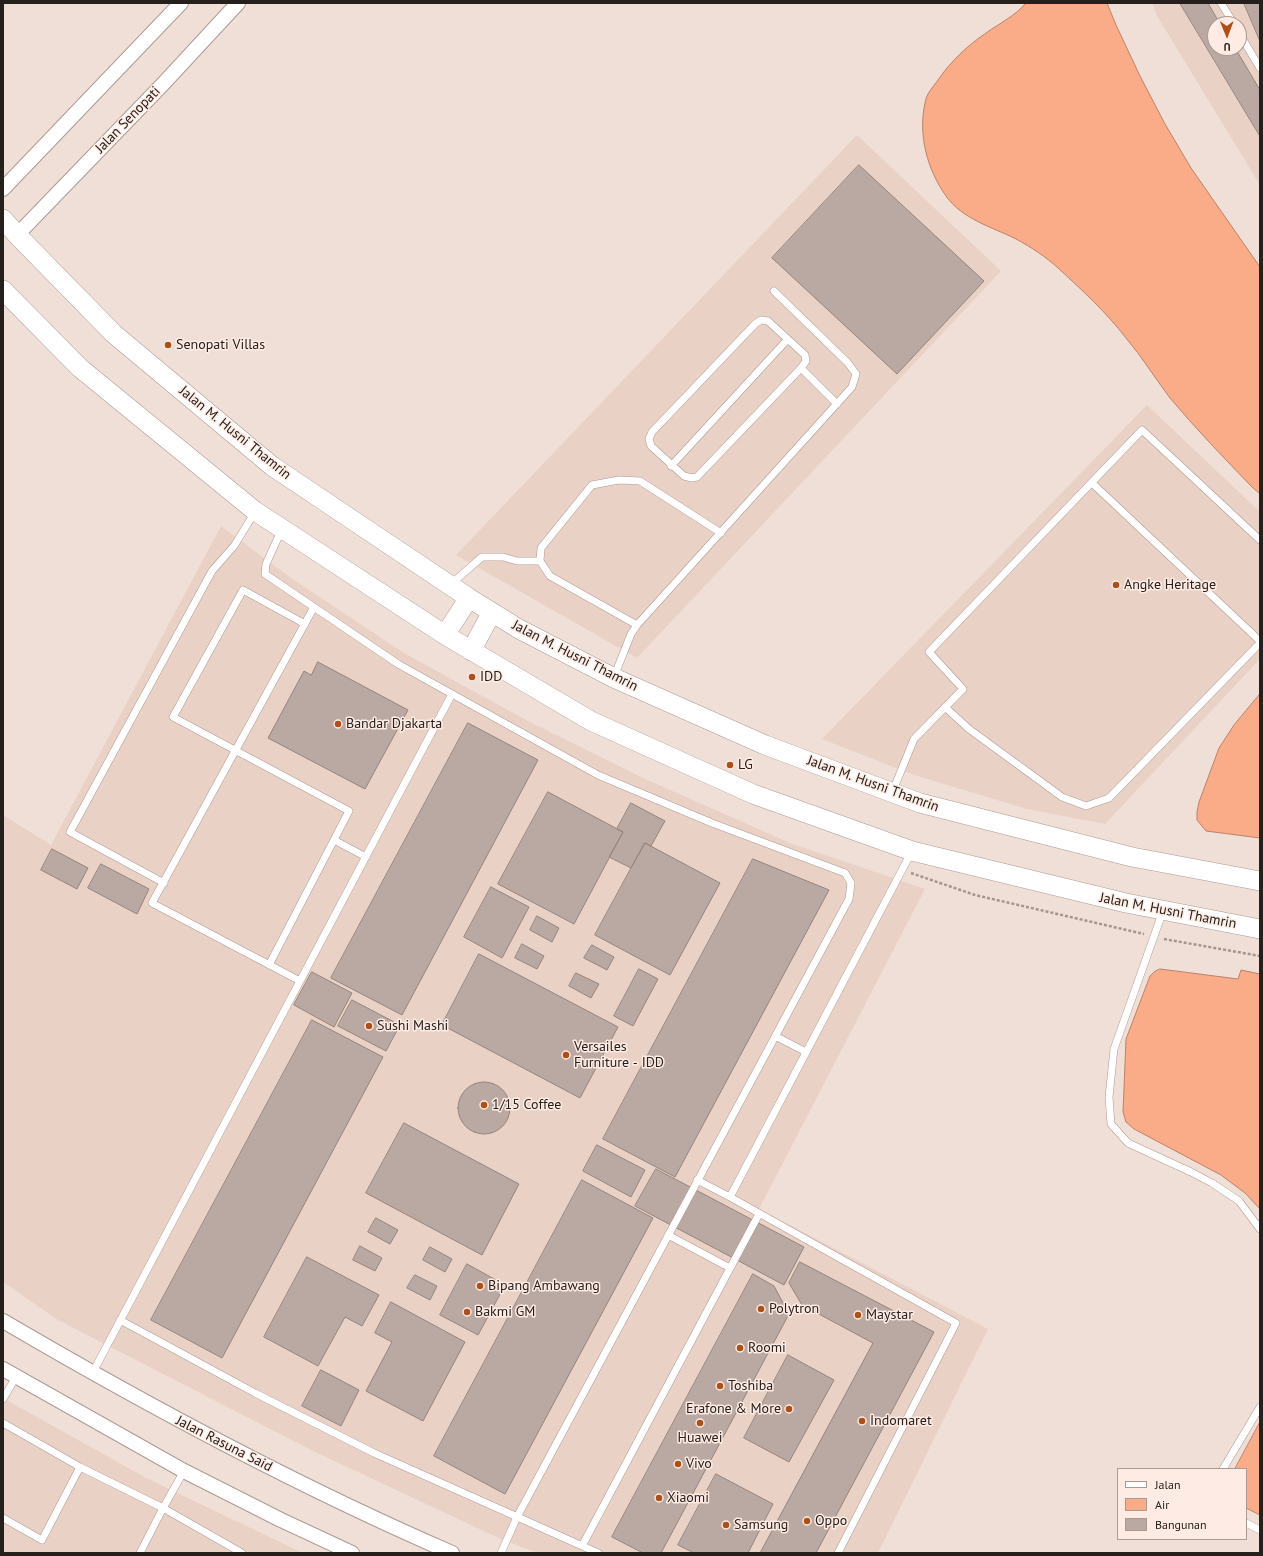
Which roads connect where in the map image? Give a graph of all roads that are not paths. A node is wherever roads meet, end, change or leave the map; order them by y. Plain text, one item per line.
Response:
1 (181, 3) edge
2 (238, 3) edge
3 (1221, 3) edge
4 (1229, 16) edge
5 (1247, 46) edge
6 (1259, 66) edge
7 (3, 188) edge
8 (3, 219) edge
9 (17, 235) junction
10 (774, 291) dead end
11 (4, 292) edge
12 (787, 340) junction
13 (801, 368) junction
14 (836, 404) junction
15 (671, 466) junction
16 (1092, 482) junction
17 (255, 511) junction
18 (282, 529) junction
19 (721, 533) junction
20 (1260, 540) edge
21 (540, 561) junction
22 (450, 586) junction
23 (469, 598) junction
24 (314, 607) junction
25 (492, 612) junction
26 (305, 624) junction
27 (637, 625) junction
28 (445, 635) junction
29 (1260, 642) edge
30 (471, 652) junction
31 (614, 678) junction
32 (452, 694) junction
33 (945, 707) junction
34 (235, 751) junction
35 (892, 793) junction
36 (334, 840) junction
37 (912, 852) junction
38 (366, 857) junction
39 (1260, 881) edge
40 (164, 883) junction
41 (1163, 910) junction
42 (1260, 929) edge
43 (269, 965) junction
44 (300, 981) junction
45 (775, 1036) junction
46 (806, 1052) junction
47 (697, 1180) junction
48 (730, 1197) junction
49 (759, 1214) junction
50 (1260, 1229) edge
51 (668, 1235) junction
52 (730, 1268) junction
53 (120, 1320) junction
54 (3, 1321) edge
55 (3, 1369) edge
56 (93, 1372) junction
57 (16, 1377) junction
58 (3, 1399) edge
59 (1260, 1407) edge
60 (3, 1423) edge
61 (80, 1466) junction
62 (1224, 1468) edge
63 (184, 1471) junction
64 (163, 1508) junction
65 (517, 1517) junction
66 (4, 1521) edge
67 (1247, 1524) edge
68 (1260, 1530) edge
69 (582, 1546) junction
70 (140, 1553) edge
71 (242, 1553) edge
72 (352, 1553) edge
73 (452, 1553) edge
74 (501, 1553) edge
75 (598, 1553) edge
76 (838, 1553) edge

1 - 7 street
2 - 9 street, Jalan Senopati
3 - 4 lane
5 - 6 lane
8 - 9 main road, Jalan M. Husni Thamrin
9 - 22 main road, Jalan M. Husni Thamrin
10 - 14 lane
11 - 17 main road, Jalan M. Husni Thamrin
12 - 13 lane
12 - 15 lane
12 - 15 lane
13 - 14 lane
13 - 15 lane
14 - 19 lane
16 - 20 lane
16 - 29 lane
16 - 33 lane
17 - 18 main road, Jalan M. Husni Thamrin
17 - 40 lane
18 - 24 lane
18 - 28 main road, Jalan M. Husni Thamrin
19 - 21 lane
19 - 27 lane
21 - 22 lane
21 - 27 lane
22 - 23 main road, Jalan M. Husni Thamrin
23 - 25 main road, Jalan M. Husni Thamrin
23 - 28 main road
24 - 26 lane
24 - 32 lane
25 - 30 main road
25 - 31 main road, Jalan M. Husni Thamrin
26 - 34 lane
26 - 34 lane
27 - 31 lane
28 - 30 main road, Jalan M. Husni Thamrin
29 - 33 lane
30 - 37 main road, Jalan M. Husni Thamrin
31 - 35 main road, Jalan M. Husni Thamrin
32 - 38 lane
32 - 45 lane
33 - 35 lane
34 - 36 lane
34 - 40 lane
35 - 39 main road, Jalan M. Husni Thamrin
36 - 38 lane
36 - 43 lane
37 - 41 main road, Jalan M. Husni Thamrin
37 - 46 lane
38 - 44 lane
40 - 43 lane
41 - 42 main road, Jalan M. Husni Thamrin
41 - 50 lane
43 - 44 lane
44 - 53 lane
45 - 46 lane
45 - 47 lane
46 - 48 lane
47 - 48 lane
47 - 51 lane
48 - 49 lane
49 - 52 lane
49 - 76 lane
51 - 52 lane
51 - 65 lane
52 - 69 lane
53 - 56 lane
53 - 65 lane
54 - 56 street, Jalan Rasuna Said
55 - 57 street
56 - 73 street, Jalan Rasuna Said
57 - 58 lane
57 - 63 street
59 - 62 lane
60 - 61 lane
61 - 64 lane
61 - 66 lane
63 - 64 lane
63 - 72 street
64 - 70 lane
64 - 71 lane
65 - 69 lane
65 - 74 lane
67 - 68 lane
69 - 75 lane

